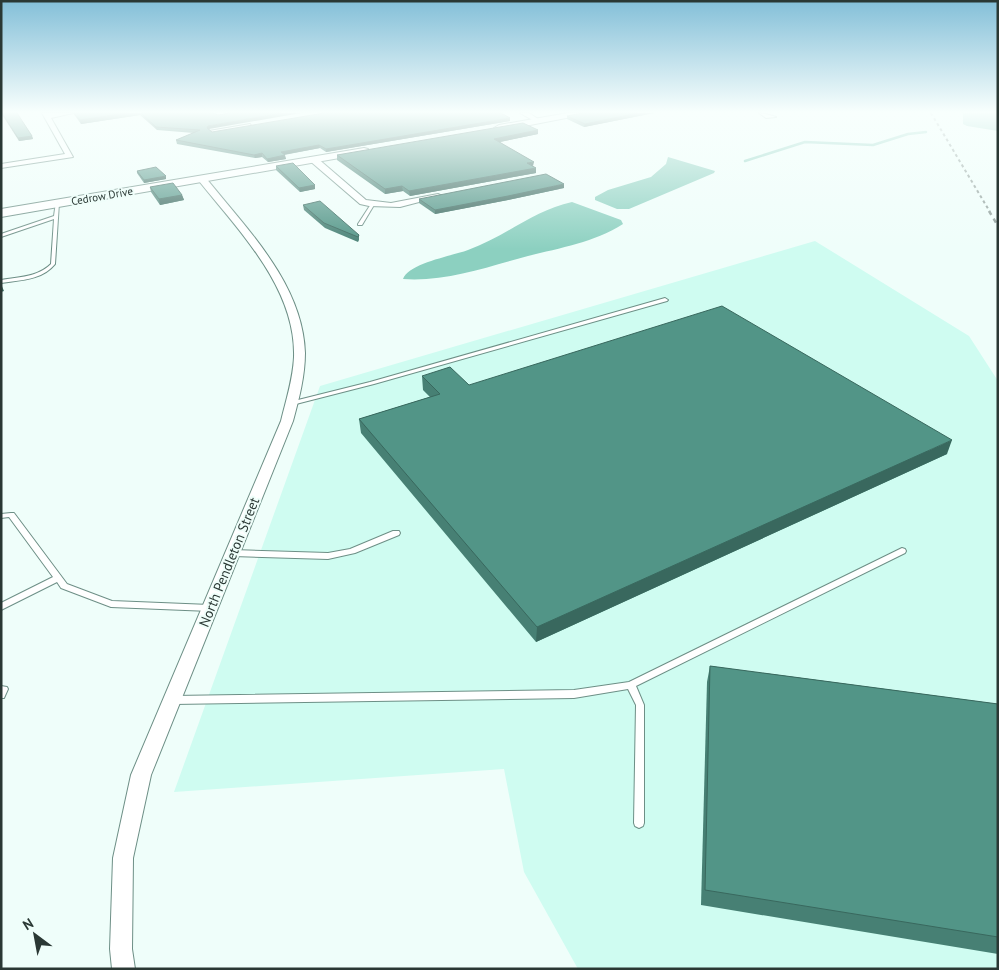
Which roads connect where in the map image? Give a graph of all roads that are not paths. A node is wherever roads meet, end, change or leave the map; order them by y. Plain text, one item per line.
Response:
1 (50, 158) edge
2 (318, 158) edge
3 (313, 159) junction
4 (1, 166) edge
5 (202, 179) junction
6 (452, 194) edge
7 (57, 203) junction
8 (372, 205) junction
9 (1, 213) edge
10 (56, 217) junction
11 (360, 224) dead end
12 (1, 236) edge
13 (1, 282) edge
14 (665, 300) dead end
15 (292, 403) junction
16 (1, 516) edge
17 (396, 533) dead end
18 (902, 551) dead end
19 (233, 553) junction
20 (58, 578) junction
21 (2, 607) edge
22 (210, 608) junction
23 (631, 684) junction
24 (1, 689) edge
25 (1, 695) edge
26 (172, 700) junction
27 (639, 823) dead end
28 (124, 969) edge

1 - 4 street
2 - 3 street, Cedrow Drive
3 - 5 street, Cedrow Drive
3 - 8 street
5 - 7 street, Cedrow Drive
5 - 15 street, North Pendleton Street
6 - 8 street
7 - 9 street, Cedrow Drive
7 - 10 lane
8 - 11 lane
10 - 12 lane
10 - 13 lane
14 - 15 lane
15 - 19 street, North Pendleton Street
16 - 20 lane
17 - 19 lane
18 - 23 lane
19 - 22 street, North Pendleton Street
20 - 21 lane
20 - 22 lane
22 - 26 street, North Pendleton Street
23 - 26 lane
23 - 27 lane
24 - 25 lane
26 - 28 street, North Pendleton Street

